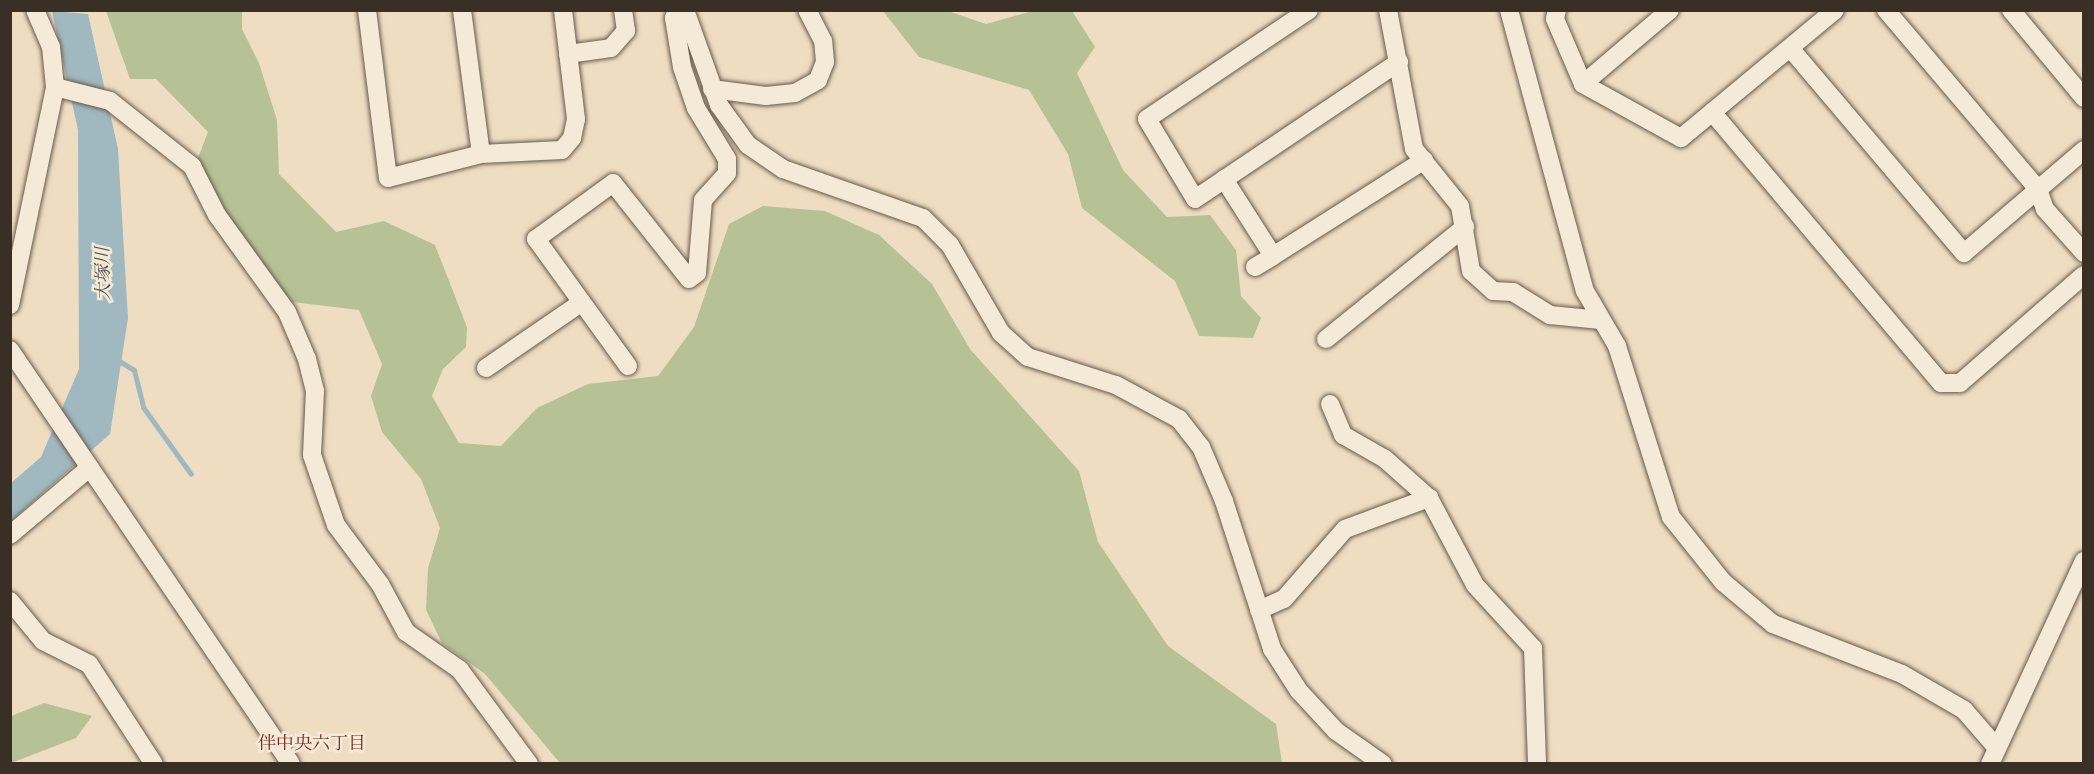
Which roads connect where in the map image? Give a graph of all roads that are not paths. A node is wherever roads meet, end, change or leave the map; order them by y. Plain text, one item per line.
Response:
1 (35, 10) edge
2 (367, 10) edge
3 (462, 10) edge
4 (563, 10) edge
5 (623, 10) edge
6 (807, 10) edge
7 (1309, 10) edge
8 (1388, 10) edge
9 (1509, 10) edge
10 (1557, 10) edge
11 (1670, 10) edge
12 (1835, 10) edge
13 (1886, 10) edge
14 (2011, 10) edge
15 (685, 11) edge
16 (1790, 48) junction
17 (568, 54) junction
18 (1399, 62) junction
19 (1583, 84) junction
20 (60, 88) junction
21 (712, 88) junction
22 (2084, 98) edge
23 (1712, 112) junction
24 (2084, 150) edge
25 (481, 154) junction
26 (1424, 160) junction
27 (1224, 179) junction
28 (2038, 189) junction
29 (1465, 227) junction
30 (2084, 253) edge
31 (1273, 256) junction
32 (1255, 267) dead end
33 (2084, 275) edge
34 (582, 302) junction
35 (10, 305) edge
36 (1601, 320) junction
37 (1326, 339) dead end
38 (10, 350) edge
39 (628, 366) dead end
40 (486, 368) dead end
41 (1330, 404) dead end
42 (84, 464) junction
43 (1430, 498) junction
44 (10, 535) edge
45 (2084, 561) edge
46 (10, 601) edge
47 (1259, 610) junction
48 (1993, 756) edge
49 (154, 764) edge
50 (291, 764) edge
51 (529, 764) edge
52 (1383, 764) edge
53 (1537, 764) edge

1 - 20 street
2 - 25 street
3 - 25 street
4 - 17 street
5 - 17 street
6 - 21 street
7 - 27 street
8 - 18 street
9 - 36 street
10 - 19 street
11 - 19 street
12 - 16 street
13 - 28 street
14 - 22 street
15 - 21 street
15 - 34 street
16 - 23 street
16 - 28 street
17 - 25 street
18 - 26 street
18 - 27 street
19 - 23 street
20 - 35 street
20 - 51 street
21 - 47 street
23 - 33 street
24 - 28 street
26 - 29 street
26 - 31 street
27 - 31 street
28 - 30 street
29 - 36 street
29 - 37 street
31 - 32 street
34 - 39 street
34 - 40 street
36 - 48 street
38 - 42 street
41 - 43 street
42 - 44 street
42 - 50 street
43 - 47 street
43 - 53 street
45 - 48 street
46 - 49 street
47 - 52 street

